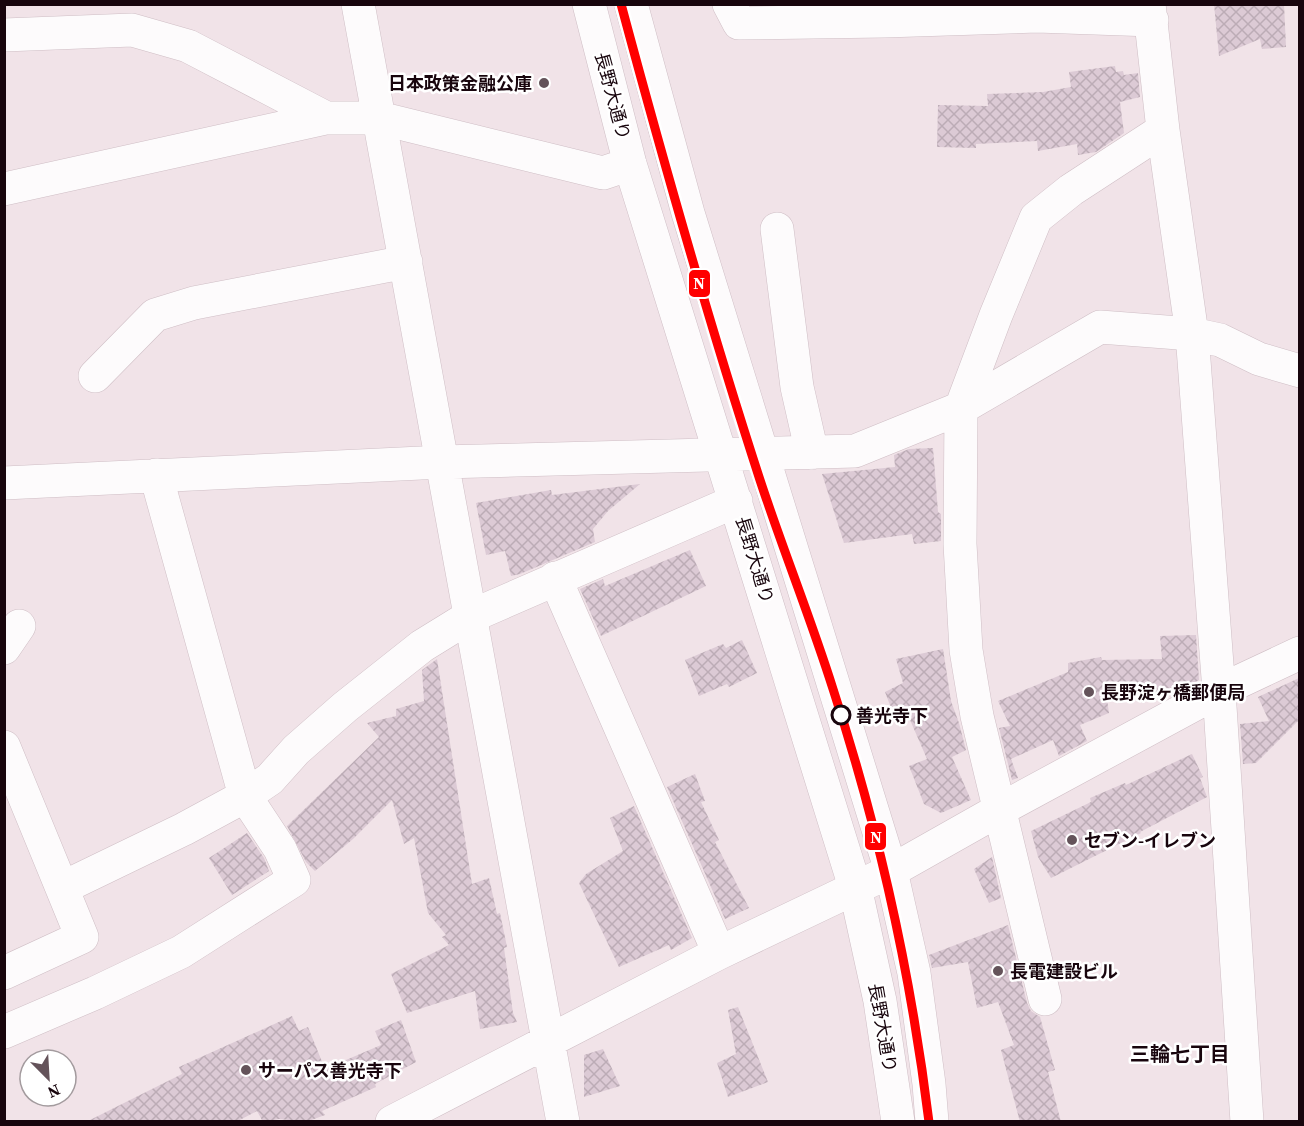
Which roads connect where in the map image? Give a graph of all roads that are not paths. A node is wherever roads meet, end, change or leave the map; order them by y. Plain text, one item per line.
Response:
1 (358, 4) edge
2 (589, 4) edge
3 (631, 4) edge
4 (729, 4) edge
5 (1150, 12) edge
6 (4, 35) edge
7 (327, 118) junction
8 (380, 118) junction
9 (1163, 130) junction
10 (630, 164) junction
11 (4, 189) edge
12 (777, 229) dead end
13 (406, 262) junction
14 (1192, 334) junction
15 (1299, 371) edge
16 (95, 376) dead end
17 (961, 408) junction
18 (812, 453) junction
19 (764, 455) junction
20 (721, 456) junction
21 (442, 462) junction
22 (156, 475) junction
23 (4, 483) edge
24 (736, 501) junction
25 (555, 578) junction
26 (469, 616) junction
27 (1299, 653) edge
28 (1219, 691) junction
29 (4, 747) edge
30 (245, 796) junction
31 (999, 810) junction
32 (891, 871) junction
33 (855, 887) junction
34 (62, 888) junction
35 (718, 953) junction
36 (4, 973) edge
37 (1045, 999) dead end
38 (4, 1032) edge
39 (548, 1041) junction
40 (392, 1122) edge
41 (563, 1122) edge
42 (898, 1122) edge
43 (932, 1122) edge
44 (1247, 1122) edge

1 - 8 street
2 - 10 street, 長野大通り
3 - 19 street, 長野大通り
4 - 5 street
5 - 9 street
6 - 7 street
7 - 8 street
7 - 11 street
8 - 10 street
8 - 13 street
9 - 14 street
9 - 17 street
10 - 20 street, 長野大通り
12 - 18 street
13 - 16 street
13 - 21 street
14 - 15 street
14 - 17 street
14 - 28 street
17 - 18 street
17 - 31 street
18 - 19 street
19 - 20 street
19 - 32 street, 長野大通り
20 - 21 street
20 - 24 street, 長野大通り
21 - 22 street
21 - 26 street
22 - 23 street
22 - 30 street
24 - 25 street
24 - 33 street, 長野大通り
25 - 26 street
25 - 35 street
26 - 30 street
26 - 39 street
27 - 28 street
28 - 31 street
28 - 44 street
29 - 34 street
30 - 34 street
30 - 38 street
31 - 32 street
31 - 37 street
32 - 33 street
32 - 43 street, 長野大通り
33 - 35 street
33 - 42 street, 長野大通り
34 - 36 street
35 - 39 street
39 - 40 street
39 - 41 street

